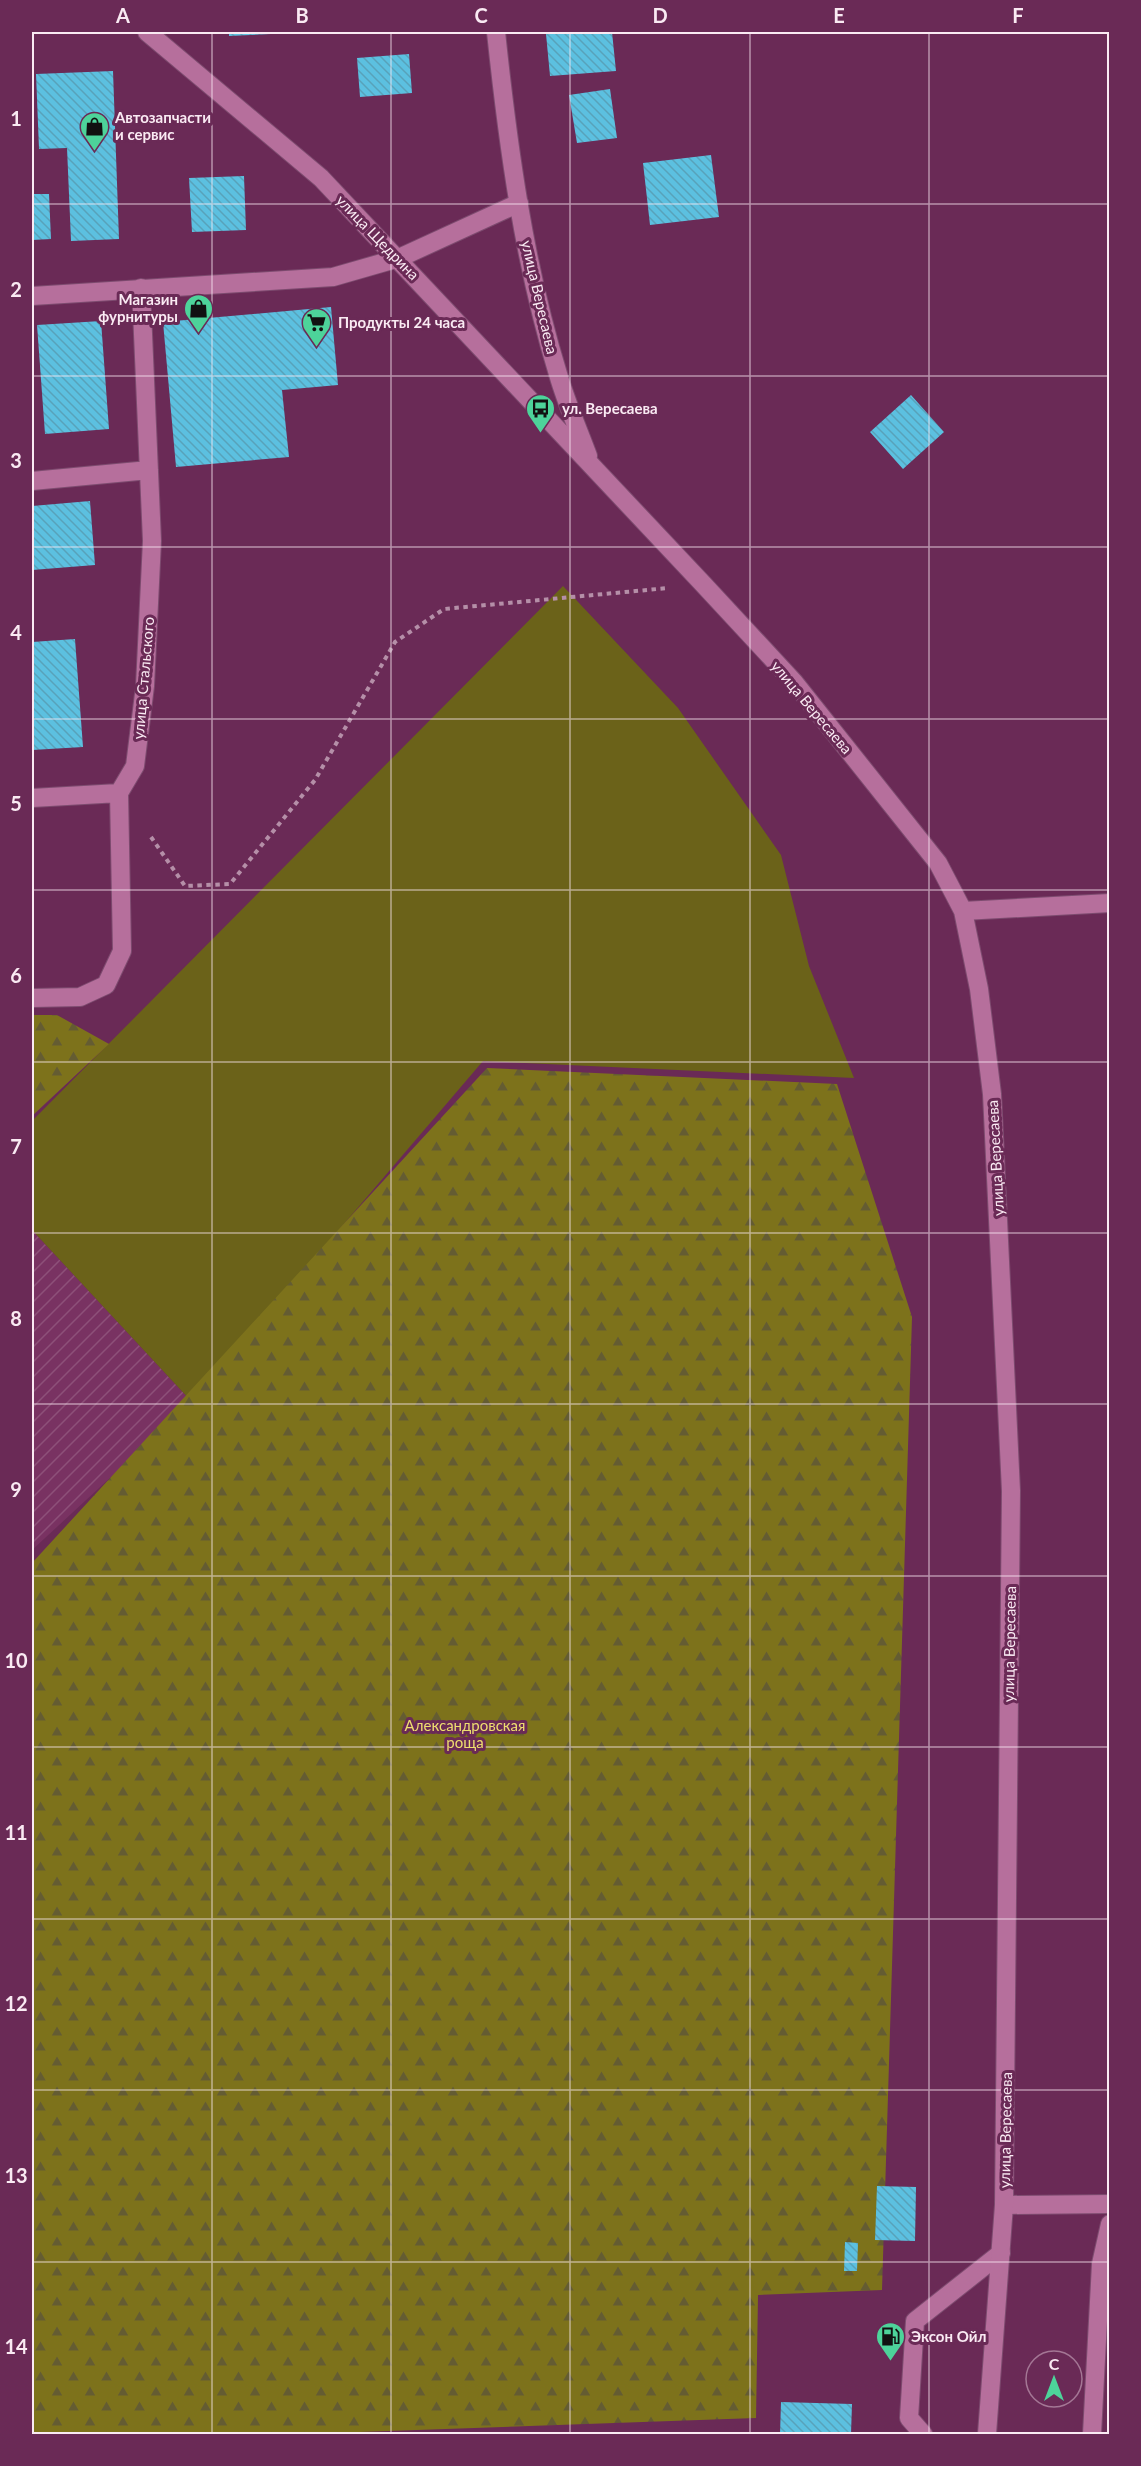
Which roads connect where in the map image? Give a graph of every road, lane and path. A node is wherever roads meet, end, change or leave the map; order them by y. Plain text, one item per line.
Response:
1 (147, 32) edge
2 (496, 32) edge
3 (519, 203) junction
4 (399, 258) junction
5 (141, 288) junction
6 (32, 296) edge
7 (591, 463) junction
8 (149, 470) junction
9 (32, 481) edge
10 (704, 585) junction
11 (119, 793) junction
12 (32, 798) edge
13 (1110, 903) edge
14 (963, 911) junction
15 (32, 998) edge
16 (1110, 2204) edge
17 (1004, 2205) junction
18 (1110, 2224) edge
19 (1001, 2253) junction
20 (923, 2434) edge
21 (987, 2434) edge
22 (1092, 2434) edge

1 - 4 main road, улица Щедрина
2 - 3 main road, улица Вересаева
3 - 4 main road
3 - 7 main road, улица Вересаева
4 - 5 main road
4 - 7 main road, улица Щедрина
5 - 6 main road
5 - 8 main road, улица Стальского
7 - 10 main road, улица Вересаева
8 - 9 main road
8 - 11 main road, улица Стальского
10 - 11 path
10 - 14 main road, улица Вересаева
11 - 12 main road
11 - 15 main road
13 - 14 main road
14 - 17 main road, улица Вересаева
16 - 17 main road
17 - 19 main road, улица Вересаева
18 - 22 main road
19 - 20 main road
19 - 21 main road, улица Вересаева

